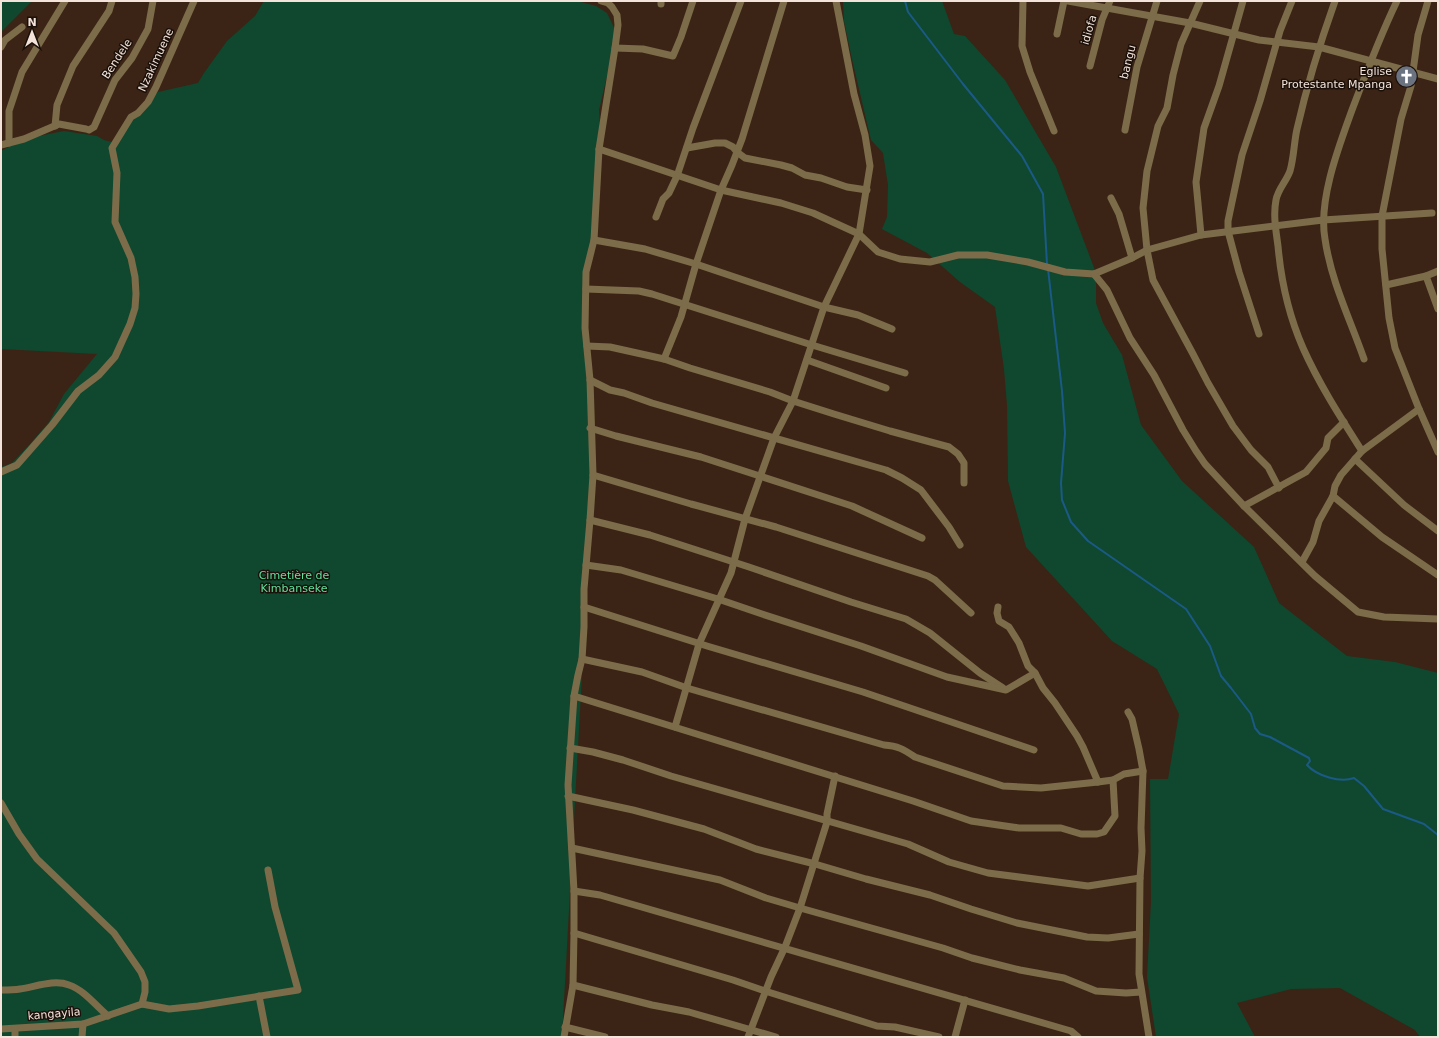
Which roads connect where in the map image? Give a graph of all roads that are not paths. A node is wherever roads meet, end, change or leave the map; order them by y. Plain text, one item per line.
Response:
1 (65, 1) edge
2 (112, 1) edge
3 (153, 1) edge
4 (194, 1) edge
5 (693, 1) edge
6 (742, 1) edge
7 (784, 1) edge
8 (836, 1) edge
9 (1023, 1) edge
10 (1064, 1) edge
11 (1068, 1) edge
12 (1110, 1) edge
13 (1156, 1) edge
14 (1200, 1) edge
15 (1243, 1) edge
16 (1292, 1) edge
17 (1335, 1) edge
18 (1397, 1) edge
19 (1428, 1) edge
20 (606, 2) edge
21 (1107, 9) junction
22 (1152, 16) junction
23 (1190, 24) junction
24 (22, 27) dead end
25 (1057, 34) dead end
26 (1234, 34) junction
27 (1277, 42) junction
28 (1, 47) edge
29 (1319, 47) junction
30 (616, 48) junction
31 (1370, 61) junction
32 (1090, 66) dead end
33 (1412, 73) junction
34 (1438, 79) edge
35 (55, 126) junction
36 (1125, 130) dead end
37 (1054, 131) dead end
38 (5, 144) edge
39 (687, 148) junction
40 (599, 149) junction
41 (737, 152) junction
42 (677, 176) junction
43 (721, 190) junction
44 (867, 190) junction
45 (1111, 198) dead end
46 (1432, 213) dead end
47 (1382, 216) junction
48 (656, 217) dead end
49 (1323, 220) junction
50 (1276, 226) junction
51 (1228, 231) junction
52 (859, 234) junction
53 (1201, 235) junction
54 (594, 240) junction
55 (1147, 250) junction
56 (1132, 258) junction
57 (696, 264) junction
58 (1438, 271) edge
59 (1094, 274) junction
60 (1426, 276) junction
61 (1386, 285) junction
62 (586, 289) junction
63 (685, 303) junction
64 (824, 307) junction
65 (1438, 309) edge
66 (892, 329) dead end
67 (1259, 334) dead end
68 (587, 346) junction
69 (812, 346) junction
70 (664, 359) junction
71 (1364, 359) dead end
72 (807, 360) junction
73 (905, 373) dead end
74 (590, 380) junction
75 (886, 388) dead end
76 (793, 401) junction
77 (1419, 409) junction
78 (1344, 422) junction
79 (590, 428) junction
80 (774, 438) junction
81 (1362, 451) junction
82 (1438, 452) edge
83 (1355, 459) junction
84 (1, 472) edge
85 (592, 475) junction
86 (761, 476) junction
87 (964, 483) dead end
88 (1279, 488) junction
89 (1334, 496) junction
90 (1244, 506) junction
91 (745, 519) junction
92 (590, 520) junction
93 (1438, 531) edge
94 (922, 538) dead end
95 (960, 545) dead end
96 (734, 562) junction
97 (1302, 562) junction
98 (586, 566) junction
99 (1438, 575) edge
100 (718, 599) junction
101 (998, 607) dead end
102 (584, 608) junction
103 (971, 614) dead end
104 (1438, 619) edge
105 (699, 644) junction
106 (582, 659) junction
107 (1035, 673) junction
108 (687, 688) junction
109 (1006, 690) junction
110 (574, 696) junction
111 (1128, 712) dead end
112 (675, 727) junction
113 (570, 748) junction
114 (1034, 750) dead end
115 (1142, 771) junction
116 (835, 776) junction
117 (1113, 780) junction
118 (1098, 782) junction
119 (568, 796) junction
120 (1, 803) edge
121 (827, 822) junction
122 (572, 848) junction
123 (815, 864) junction
124 (268, 870) dead end
125 (1140, 878) junction
126 (574, 891) junction
127 (800, 908) junction
128 (574, 933) junction
129 (1139, 934) junction
130 (785, 947) junction
131 (573, 985) junction
132 (1, 990) edge
133 (765, 991) junction
134 (1141, 992) junction
135 (259, 996) junction
136 (966, 1000) junction
137 (142, 1004) junction
138 (108, 1016) junction
139 (83, 1024) junction
140 (565, 1027) junction
141 (1, 1029) edge
142 (15, 1029) junction
143 (751, 1030) junction
144 (15, 1037) edge
145 (82, 1037) edge
146 (268, 1037) edge
147 (564, 1037) edge
148 (605, 1037) edge
149 (748, 1037) edge
150 (776, 1037) edge
151 (939, 1037) edge
152 (955, 1037) edge
153 (1078, 1037) edge
154 (1149, 1037) edge

1 - 38 street
2 - 35 street
3 - 35 street, Bendele
4 - 84 street, Nzakimuene
5 - 30 street
6 - 39 street
7 - 41 street
8 - 44 street
9 - 37 street
10 - 25 street
11 - 21 street
12 - 21 street, idiofa
13 - 22 street, bangu
14 - 23 street
15 - 26 street
16 - 27 street
17 - 29 street
18 - 31 street
19 - 33 street
20 - 30 street
21 - 22 street
21 - 32 street, idiofa
22 - 23 street
22 - 36 street, bangu
23 - 26 street
23 - 55 street
24 - 28 street
26 - 27 street
26 - 53 street
27 - 29 street
27 - 51 street
29 - 31 street
29 - 50 street
30 - 40 street
31 - 33 street
31 - 49 street
33 - 34 street
33 - 47 street
35 - 38 street
39 - 41 street
39 - 42 street
40 - 42 street
40 - 54 street
41 - 43 street
41 - 44 street
42 - 43 street
42 - 48 street
43 - 52 street
43 - 57 street
44 - 52 street
45 - 56 street
46 - 47 street
47 - 49 street
47 - 61 street
49 - 50 street
49 - 71 street
50 - 51 street
50 - 78 street
51 - 53 street
51 - 67 street
52 - 59 street
52 - 64 street
53 - 55 street
54 - 57 street
54 - 62 street
55 - 56 street
55 - 88 street
56 - 59 street
57 - 63 street
57 - 64 street
58 - 60 street
59 - 90 street
60 - 61 street
60 - 65 street
61 - 77 street
62 - 63 street
62 - 68 street
63 - 69 street
63 - 70 street
64 - 66 street
64 - 69 street
68 - 70 street
68 - 74 street
69 - 72 street
69 - 73 street
70 - 76 street
72 - 75 street
72 - 76 street
74 - 79 street
74 - 80 street
76 - 80 street
76 - 87 street
77 - 81 street
77 - 82 street
78 - 81 street
78 - 88 street
79 - 85 street
79 - 86 street
80 - 86 street
80 - 95 street
81 - 83 street
83 - 89 street
83 - 93 street
85 - 91 street
85 - 92 street
86 - 91 street
86 - 94 street
88 - 90 street
89 - 97 street
89 - 99 street
90 - 97 street
91 - 96 street
91 - 103 street
92 - 96 street
92 - 98 street
96 - 100 street
96 - 109 street
97 - 104 street
98 - 100 street
98 - 102 street
100 - 105 street
100 - 109 street
101 - 107 street
102 - 105 street
102 - 106 street
105 - 108 street
105 - 114 street
106 - 108 street
106 - 110 street
107 - 109 street
107 - 118 street
108 - 112 street
108 - 118 street
110 - 112 street
110 - 113 street
111 - 115 street
112 - 116 street
113 - 119 street
113 - 121 street
115 - 117 street
115 - 125 street
116 - 117 street
116 - 121 street
117 - 118 street
119 - 122 street
119 - 123 street
120 - 137 street
121 - 123 street
121 - 125 street
122 - 126 street
122 - 127 street
123 - 127 street
123 - 129 street
124 - 135 street
125 - 129 street
126 - 128 street
126 - 130 street
127 - 130 street
127 - 134 street
128 - 131 street
128 - 133 street
129 - 134 street
130 - 133 street
130 - 136 street
131 - 140 street
131 - 143 street
132 - 138 street
133 - 143 street
133 - 151 street
134 - 154 street
135 - 137 street
135 - 146 street
136 - 152 street
136 - 153 street
137 - 138 street, kangayila
138 - 139 street, kangayila
139 - 142 street, kangayila
139 - 145 street
140 - 147 street
140 - 148 street
141 - 142 street, kangayila
142 - 144 street
143 - 149 street
143 - 150 street

